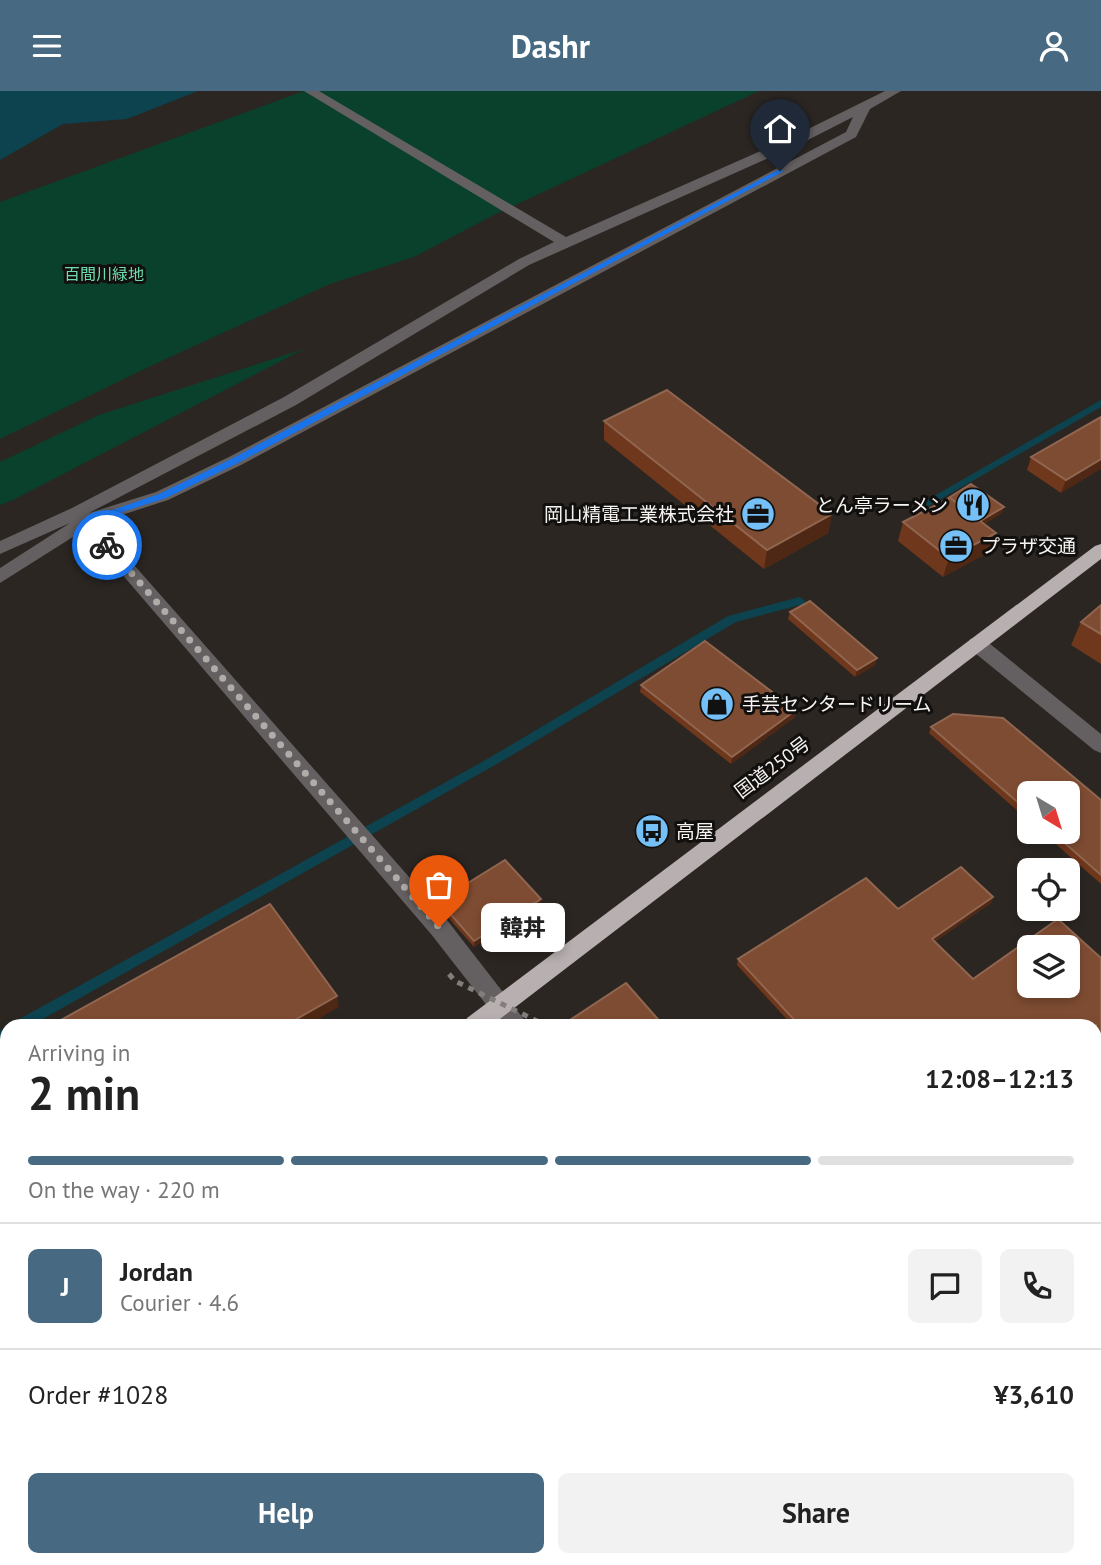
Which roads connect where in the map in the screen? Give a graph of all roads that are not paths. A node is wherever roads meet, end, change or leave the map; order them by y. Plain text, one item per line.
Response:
1 (310, 91) edge
2 (895, 91) edge
3 (864, 107) junction
4 (564, 242) junction
5 (81, 517) junction
6 (0, 548) edge
7 (1101, 550) edge
8 (0, 577) edge
9 (977, 644) junction
10 (1101, 745) edge
11 (499, 1007) junction
12 (483, 1019) edge
13 (510, 1019) edge

1 - 4 street
2 - 3 street
3 - 4 street
3 - 5 street
4 - 5 street
5 - 6 street
5 - 8 street
5 - 11 street
7 - 9 highway, 国道250号
9 - 10 street
9 - 11 highway, 国道250号
11 - 12 highway, 国道250号
11 - 13 street

